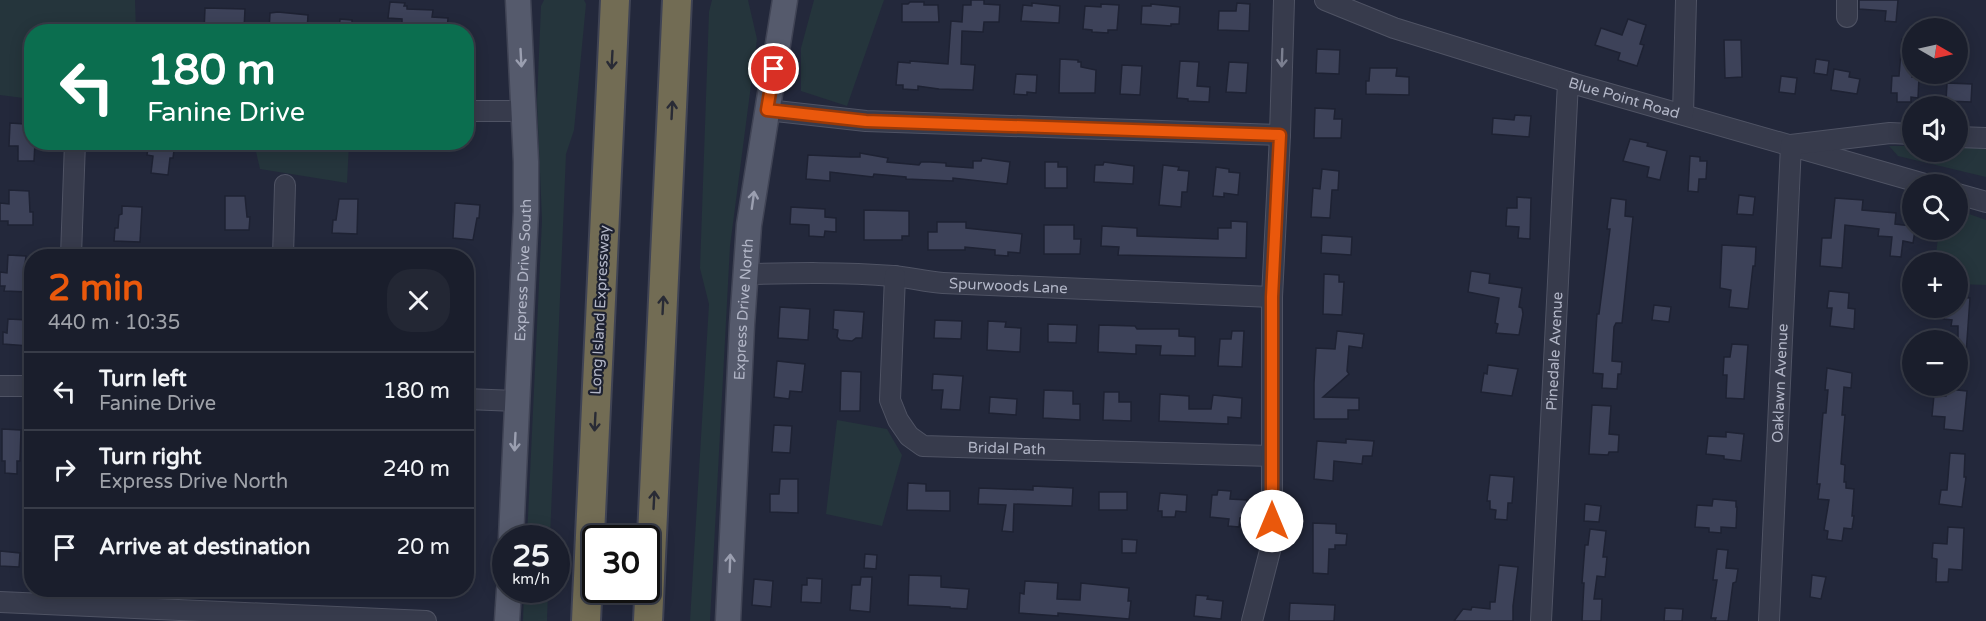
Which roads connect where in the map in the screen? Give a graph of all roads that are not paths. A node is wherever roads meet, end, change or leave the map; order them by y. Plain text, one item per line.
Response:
1 (518, 0) edge
2 (785, 0) edge
3 (1284, 0) edge
4 (1325, 0) edge
5 (1686, 0) edge
6 (615, 1) edge
7 (677, 1) edge
8 (1568, 82) junction
9 (767, 110) junction
10 (474, 111) edge
11 (524, 111) junction
12 (1683, 114) junction
13 (1902, 134) edge
14 (1280, 135) junction
15 (1968, 137) edge
16 (1986, 138) edge
17 (1791, 145) junction
18 (75, 150) edge
19 (1902, 177) edge
20 (285, 185) dead end
21 (1968, 197) edge
22 (1986, 202) edge
23 (71, 249) edge
24 (283, 249) edge
25 (745, 273) junction
26 (895, 276) junction
27 (1272, 297) junction
28 (0, 386) edge
29 (24, 386) edge
30 (474, 399) edge
31 (517, 401) junction
32 (1272, 456) junction
33 (512, 525) edge
34 (0, 602) edge
35 (508, 603) edge
36 (44, 613) edge
37 (272, 618) edge
38 (426, 621) edge
39 (507, 621) edge
40 (586, 621) edge
41 (648, 621) edge
42 (728, 621) edge
43 (1252, 621) edge
44 (1541, 621) edge
45 (1769, 621) edge

1 -> 11 main road, Express Drive South
2 - 9 main road, Express Drive North
3 -> 14 street
4 - 8 street, Blue Point Road
5 - 12 street
6 -> 40 highway, Long Island Expressway
41 -> 7 highway
8 - 12 street, Blue Point Road
8 - 44 street, Pinedale Avenue
9 - 14 street
25 -> 9 main road, Express Drive North
10 - 11 street
11 - 31 main road, Express Drive South
12 - 17 street, Blue Point Road
13 - 17 street
14 - 27 street
15 - 16 street
17 - 19 street, Blue Point Road
17 - 45 street, Oaklawn Avenue
18 - 23 street
20 - 24 street
21 - 22 street
25 - 26 street, Spurwoods Lane
42 -> 25 main road, Express Drive North
26 - 27 street, Spurwoods Lane
26 - 32 street, Bridal Path
27 - 32 street
28 - 29 street
30 - 31 street
31 -> 33 main road, Express Drive South
32 - 43 street
34 - 36 street
35 - 39 main road
36 - 37 street
37 - 38 street

